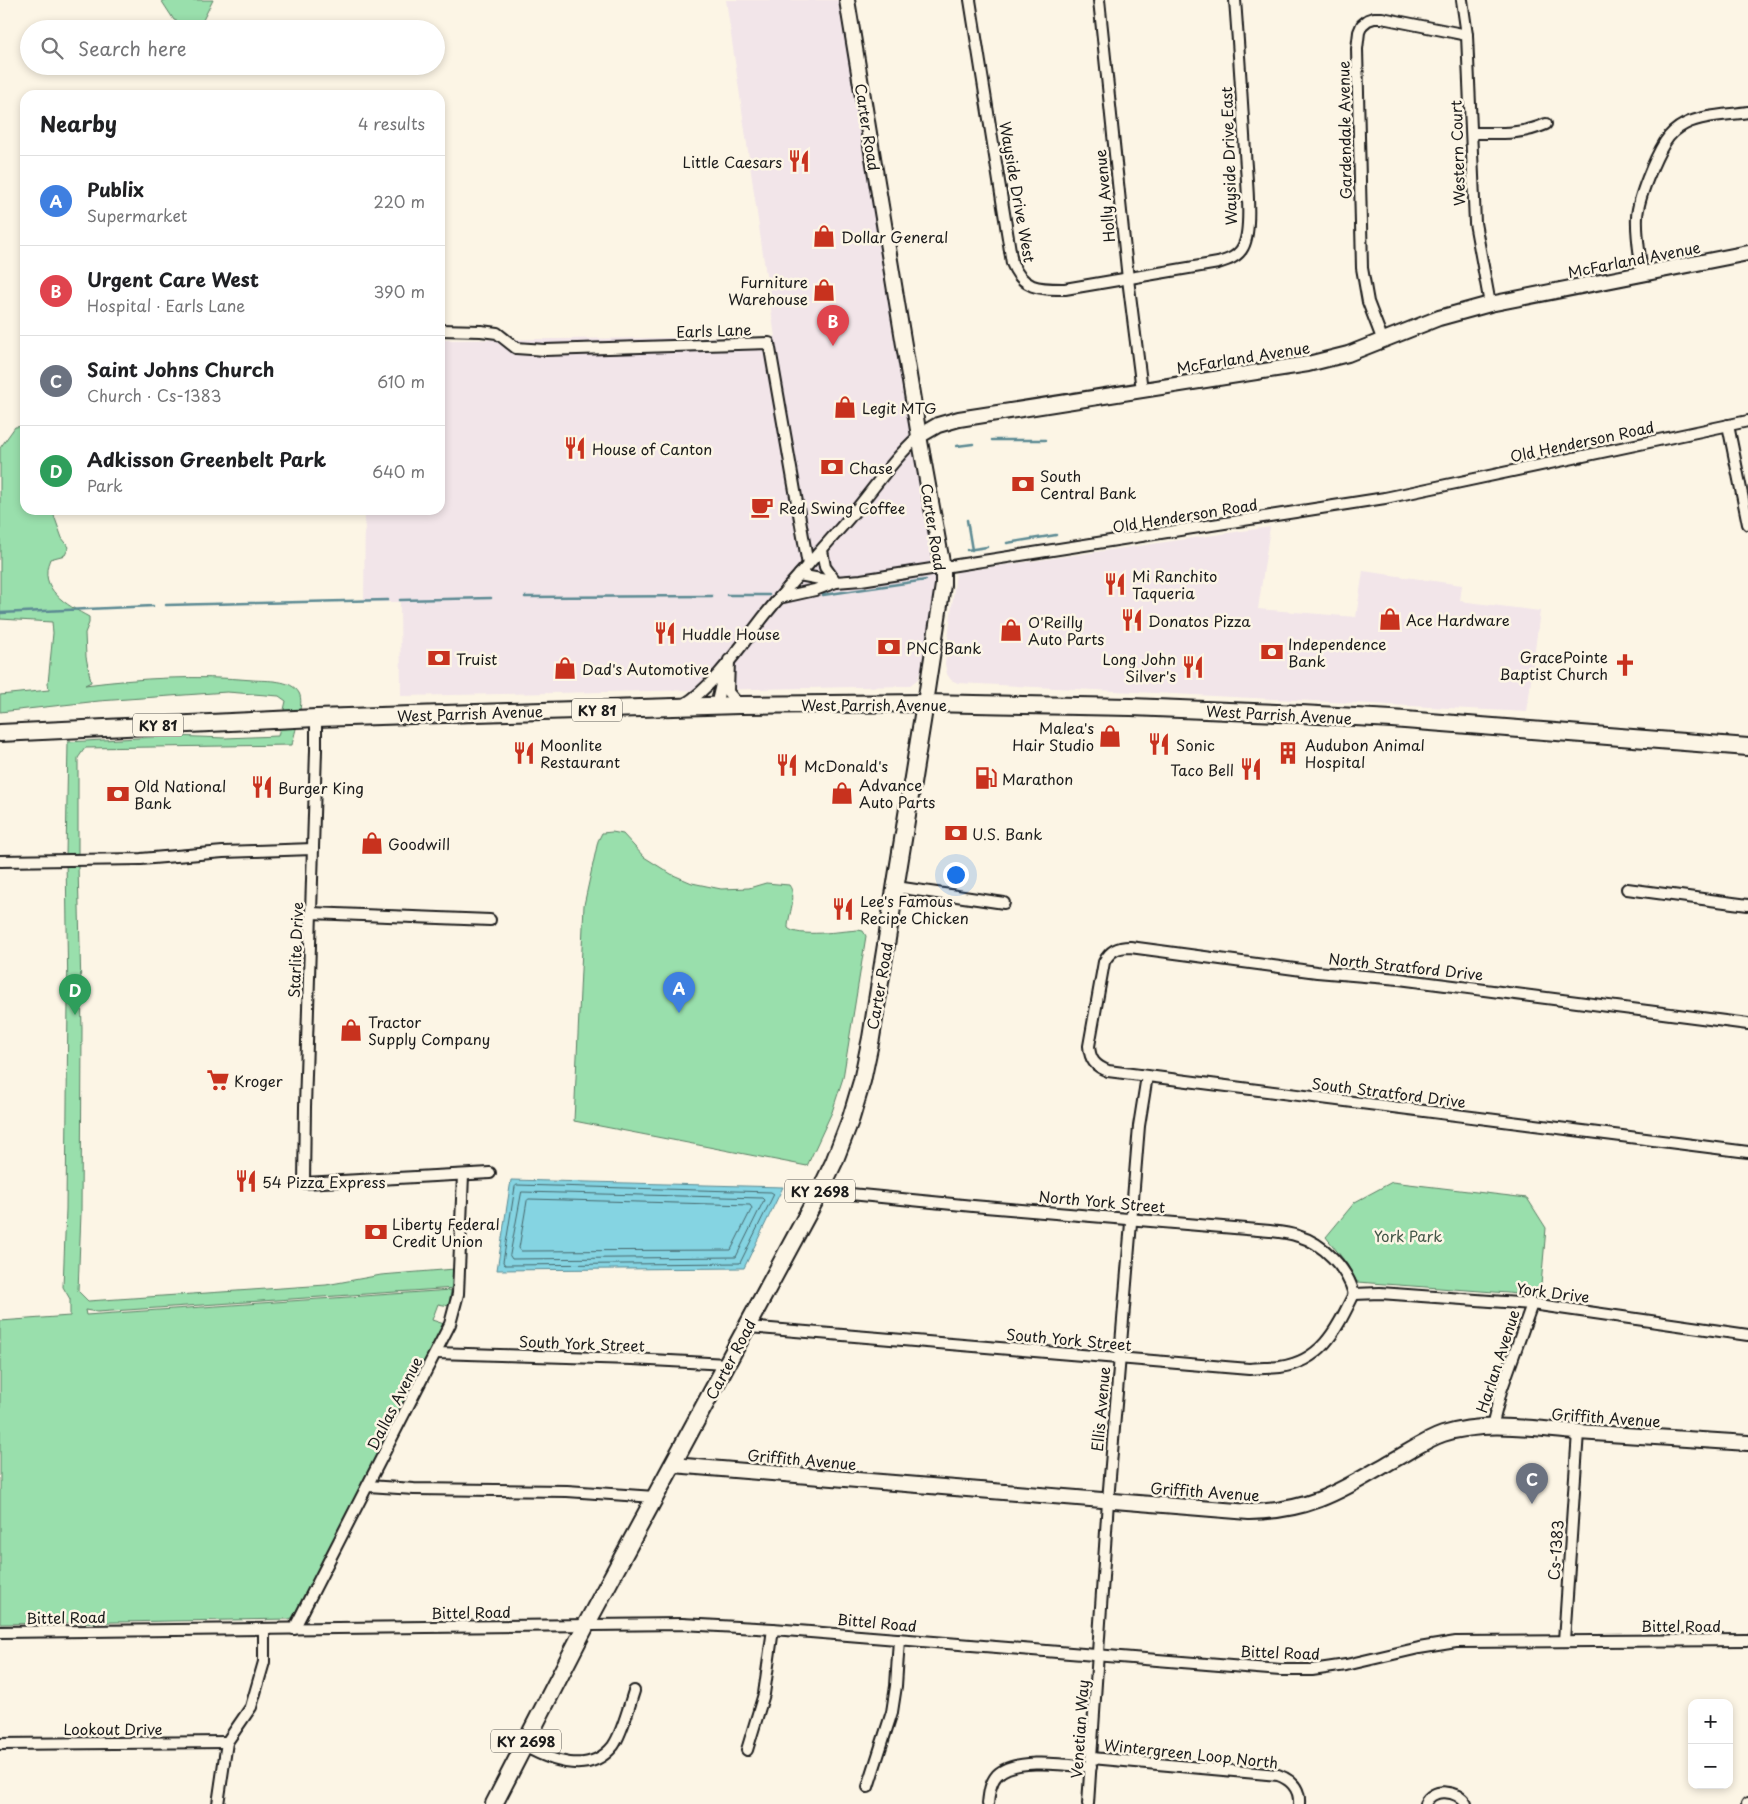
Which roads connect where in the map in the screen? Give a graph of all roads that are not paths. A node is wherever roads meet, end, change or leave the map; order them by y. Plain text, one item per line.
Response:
1 (848, 0) edge
2 (970, 0) edge
3 (1099, 0) edge
4 (1236, 0) edge
5 (1462, 0) edge
6 (1467, 35) junction
7 (1748, 112) edge
8 (1546, 124) dead end
9 (1472, 133) junction
10 (1748, 253) edge
11 (1642, 274) junction
12 (1128, 280) junction
13 (1490, 304) junction
14 (445, 330) edge
15 (1383, 341) junction
16 (1142, 390) junction
17 (1748, 421) edge
18 (1728, 425) junction
19 (919, 436) junction
20 (1748, 524) edge
21 (822, 550) junction
22 (808, 565) junction
23 (943, 568) junction
24 (799, 575) junction
25 (836, 582) junction
26 (779, 598) junction
27 (729, 660) junction
28 (925, 703) junction
29 (739, 705) junction
30 (716, 706) junction
31 (680, 707) junction
32 (316, 718) junction
33 (0, 733) edge
34 (1748, 747) edge
35 (313, 849) junction
36 (0, 860) edge
37 (896, 887) junction
38 (1627, 889) dead end
39 (1004, 903) dead end
40 (1748, 905) edge
41 (311, 913) junction
42 (490, 920) dead end
43 (1096, 999) joint
44 (1748, 1024) edge
45 (1147, 1076) junction
46 (1748, 1152) edge
47 (463, 1174) junction
48 (490, 1174) dead end
49 (820, 1191) junction
50 (1131, 1219) junction
51 (1354, 1294) junction
52 (1532, 1304) junction
53 (748, 1326) junction
54 (1748, 1335) edge
55 (436, 1354) junction
56 (1120, 1359) junction
57 (727, 1364) junction
58 (1492, 1427) junction
59 (1578, 1432) junction
60 (1748, 1442) edge
61 (673, 1464) junction
62 (368, 1486) junction
63 (656, 1497) junction
64 (1108, 1501) junction
65 (586, 1626) junction
66 (294, 1629) junction
67 (773, 1629) junction
68 (264, 1630) junction
69 (0, 1632) edge
70 (899, 1639) junction
71 (1748, 1640) edge
72 (1564, 1641) junction
73 (1099, 1656) junction
74 (634, 1691) dead end
75 (226, 1742) junction
76 (0, 1744) edge
77 (524, 1746) junction
78 (747, 1750) dead end
79 (1091, 1762) junction
80 (868, 1787) dead end
81 (218, 1804) edge
82 (494, 1804) edge
83 (988, 1804) edge
84 (1088, 1804) edge
85 (1299, 1804) edge
86 (1424, 1804) edge
87 (1466, 1804) edge

1 - 19 street, Carter Road
2 - 12 street, Wayside Drive West
3 - 12 street, Holly Avenue
4 - 12 street, Wayside Drive East
5 - 6 street, Western Court
6 - 9 street, Western Court
6 - 15 street, Gardendale Avenue
7 - 11 street
8 - 9 street
9 - 13 street, Western Court
10 - 11 street, McFarland Avenue
11 - 13 street, McFarland Avenue
12 - 16 street, Holly Avenue
13 - 15 street, McFarland Avenue
14 - 22 street, Earls Lane
15 - 16 street, McFarland Avenue
16 - 19 street, McFarland Avenue
17 - 18 street, Old Henderson Road
18 - 20 street
18 - 23 street, Old Henderson Road
19 - 21 street, McFarland Avenue
19 - 23 street, Carter Road
21 - 22 street, McFarland Avenue
21 - 25 street
22 - 24 street, McFarland Avenue
23 - 25 street, Old Henderson Road
23 - 28 street, Carter Road
24 - 25 street, Old Henderson Road
24 - 26 street
25 - 26 street
26 - 27 street
27 - 29 street
27 - 30 street
27 - 31 street
28 - 29 main road, West Parrish Avenue / KY 81
28 - 34 main road, West Parrish Avenue / KY 81
28 - 37 main road, Carter Road / KY 2698
29 - 30 main road, West Parrish Avenue / KY 81
30 - 31 main road, West Parrish Avenue / KY 81
31 - 32 main road, West Parrish Avenue / KY 81
32 - 33 main road, West Parrish Avenue / KY 81
32 - 35 street, Starlite Drive
35 - 36 street
35 - 41 street, Starlite Drive
37 - 39 street
37 - 49 main road, Carter Road / KY 2698
38 - 40 street
41 - 42 street
41 - 47 street, Starlite Drive
43 - 44 street, North Stratford Drive
43 - 45 street, South Stratford Drive
45 - 46 street, South Stratford Drive
45 - 50 street, Ellis Avenue
47 - 48 street
47 - 55 street, Dallas Avenue
49 - 50 street, North York Street
49 - 53 main road, Carter Road / KY 2698
50 - 51 street, North York Street
50 - 56 street, Ellis Avenue
51 - 52 street, York Drive
51 - 56 street, South York Street
52 - 54 street, York Drive
52 - 58 street, Harlan Avenue
53 - 56 street, South York Street
53 - 57 main road, Carter Road / KY 2698
55 - 57 street, South York Street
55 - 62 street, Dallas Avenue
56 - 64 street, Ellis Avenue
57 - 61 main road, Carter Road / KY 2698
58 - 59 street, Griffith Avenue
58 - 64 street, Griffith Avenue
59 - 60 street, Griffith Avenue
59 - 72 street, Cs-1383
61 - 63 main road, Carter Road / KY 2698
61 - 64 street, Griffith Avenue
62 - 63 street
62 - 66 street, Dallas Avenue
63 - 65 main road, Carter Road / KY 2698
64 - 73 street, Ellis Avenue
65 - 66 street, Bittel Road
65 - 67 street, Bittel Road
65 - 77 main road, Carter Road / KY 2698
66 - 68 street, Bittel Road
67 - 70 street, Bittel Road
67 - 78 street
68 - 69 street, Bittel Road
68 - 75 street
70 - 73 street, Bittel Road
70 - 80 street
71 - 72 street, Bittel Road
72 - 73 street, Bittel Road
73 - 79 street, Venetian Way
74 - 77 street
75 - 76 street, Lookout Drive
75 - 81 street
77 - 82 main road, Carter Road / KY 2698
79 - 83 street, Wintergreen Loop North
79 - 84 street, Venetian Way
79 - 85 street, Wintergreen Loop North
86 - 87 street

